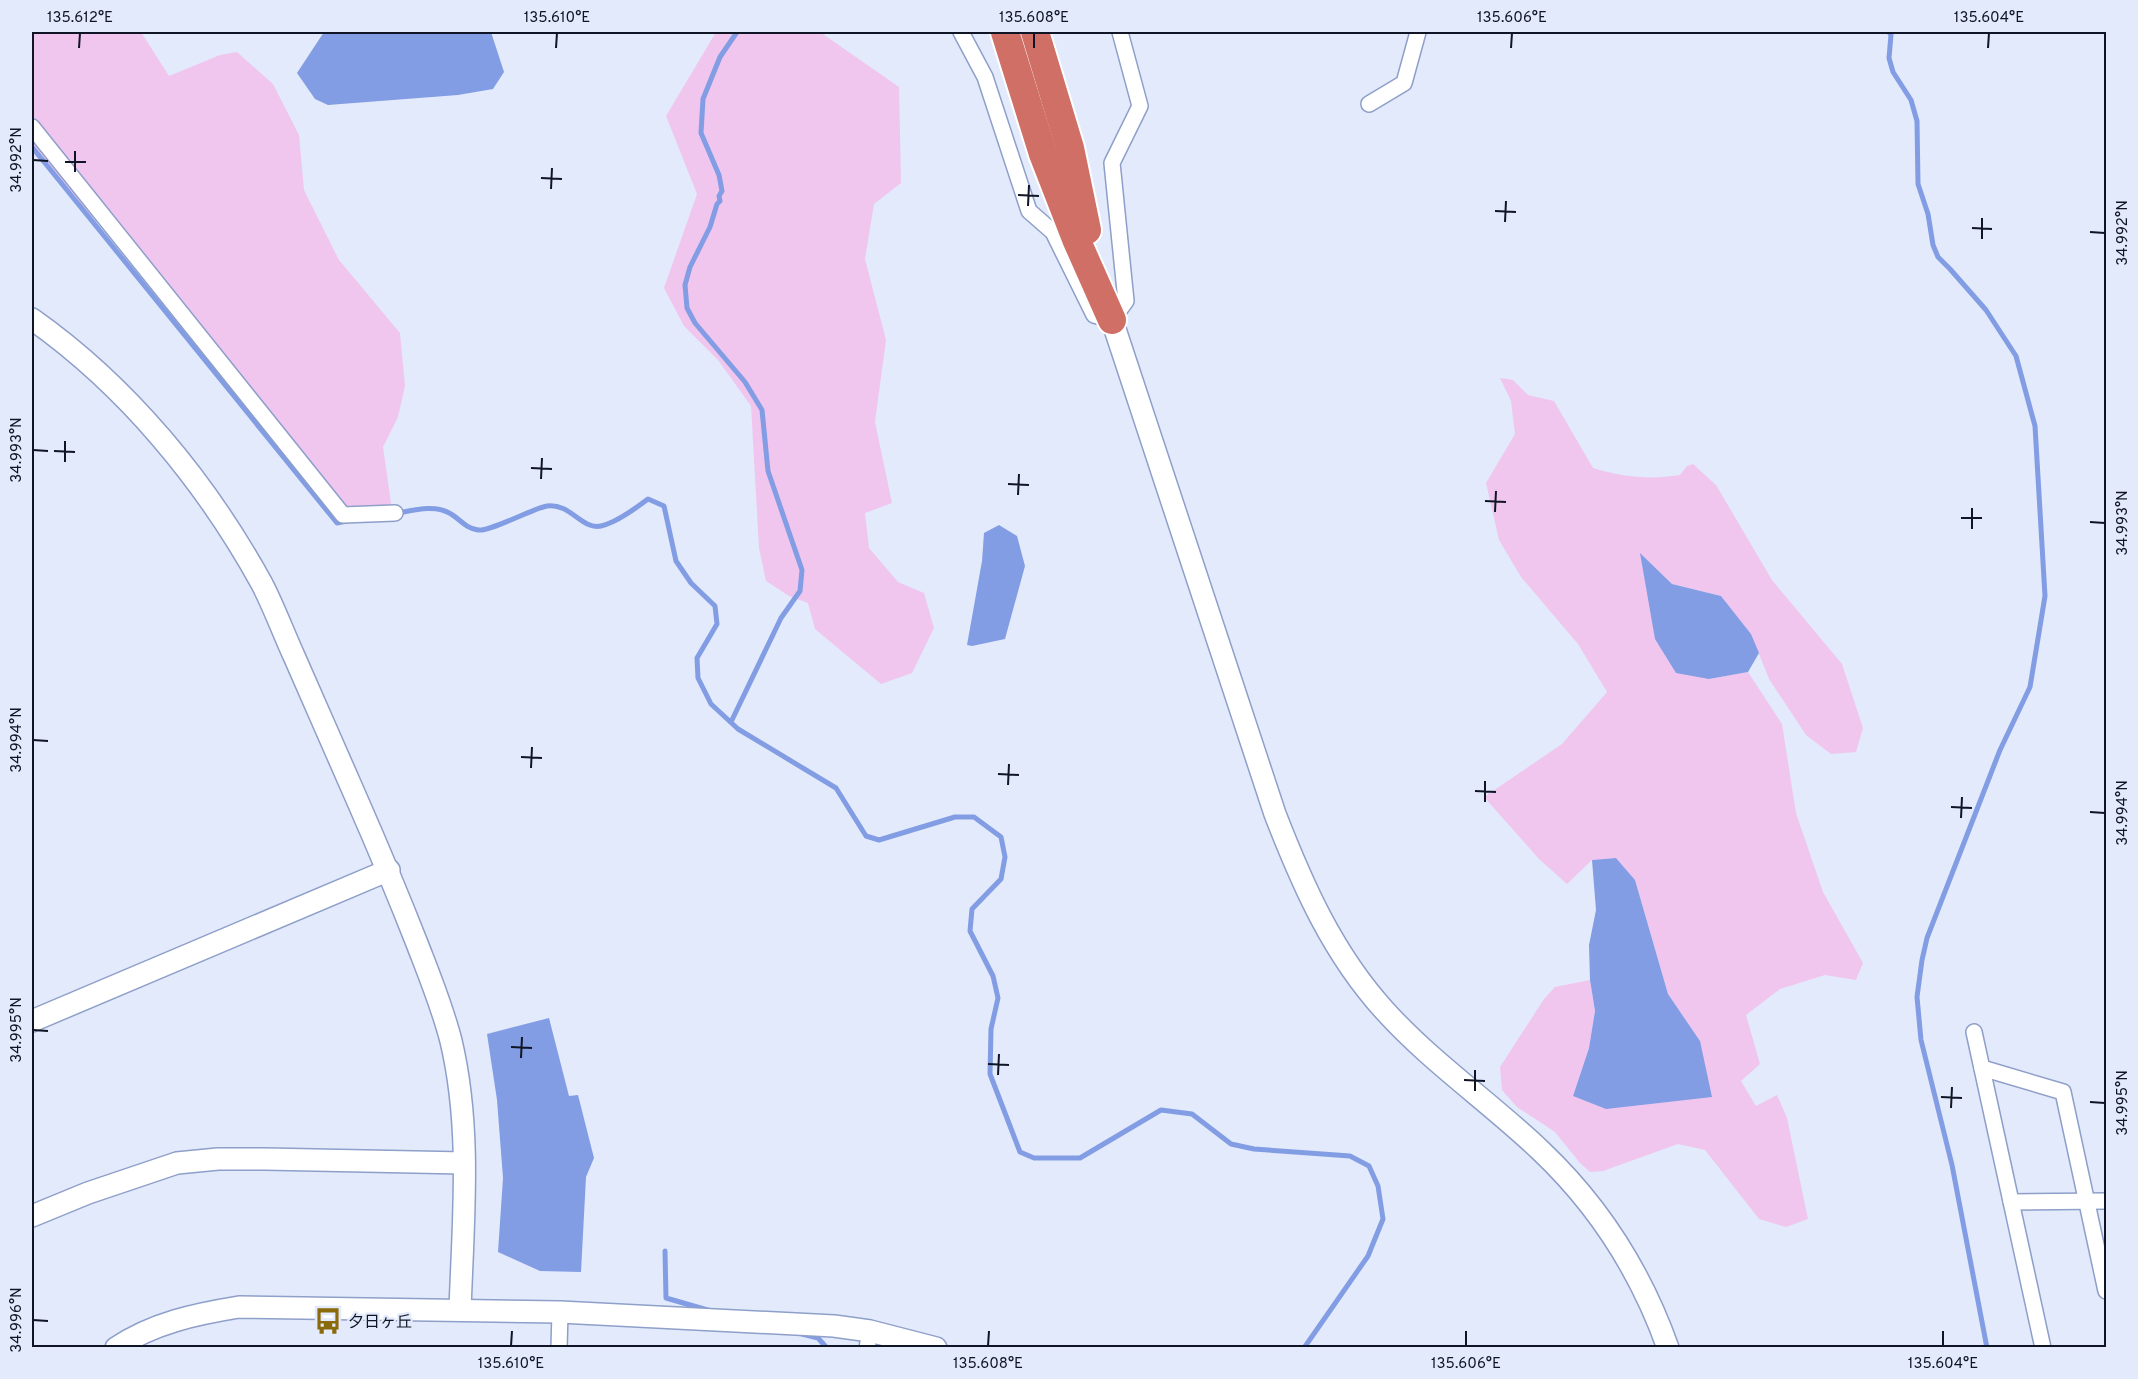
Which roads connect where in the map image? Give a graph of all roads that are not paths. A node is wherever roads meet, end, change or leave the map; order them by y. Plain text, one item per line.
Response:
1 (961, 32) edge
2 (1005, 32) edge
3 (1035, 32) edge
4 (1120, 32) edge
5 (1418, 32) edge
6 (1369, 104) dead end
7 (32, 127) edge
8 (1107, 310) junction
9 (32, 319) edge
10 (395, 513) dead end
11 (388, 870) junction
12 (32, 1021) edge
13 (1974, 1032) dead end
14 (1982, 1068) junction
15 (464, 1163) junction
16 (2087, 1201) junction
17 (2106, 1201) edge
18 (2012, 1202) junction
19 (32, 1216) edge
20 (2106, 1291) edge
21 (460, 1310) junction
22 (560, 1312) junction
23 (869, 1339) edge
24 (116, 1347) edge
25 (559, 1347) edge
26 (936, 1347) edge
27 (1668, 1347) edge
28 (2043, 1347) edge

1 - 8 street
2 - 8 highway
3 - 8 highway
4 - 8 street
5 - 6 street
7 - 10 street
8 - 27 street
9 - 11 street
11 - 12 street
11 - 15 street
13 - 14 street
14 - 16 street
14 - 18 street
15 - 19 street
15 - 21 street
16 - 17 street
16 - 18 street
16 - 20 street
18 - 28 street
21 - 22 street
21 - 24 street
22 - 23 street
22 - 25 street
23 - 26 street

